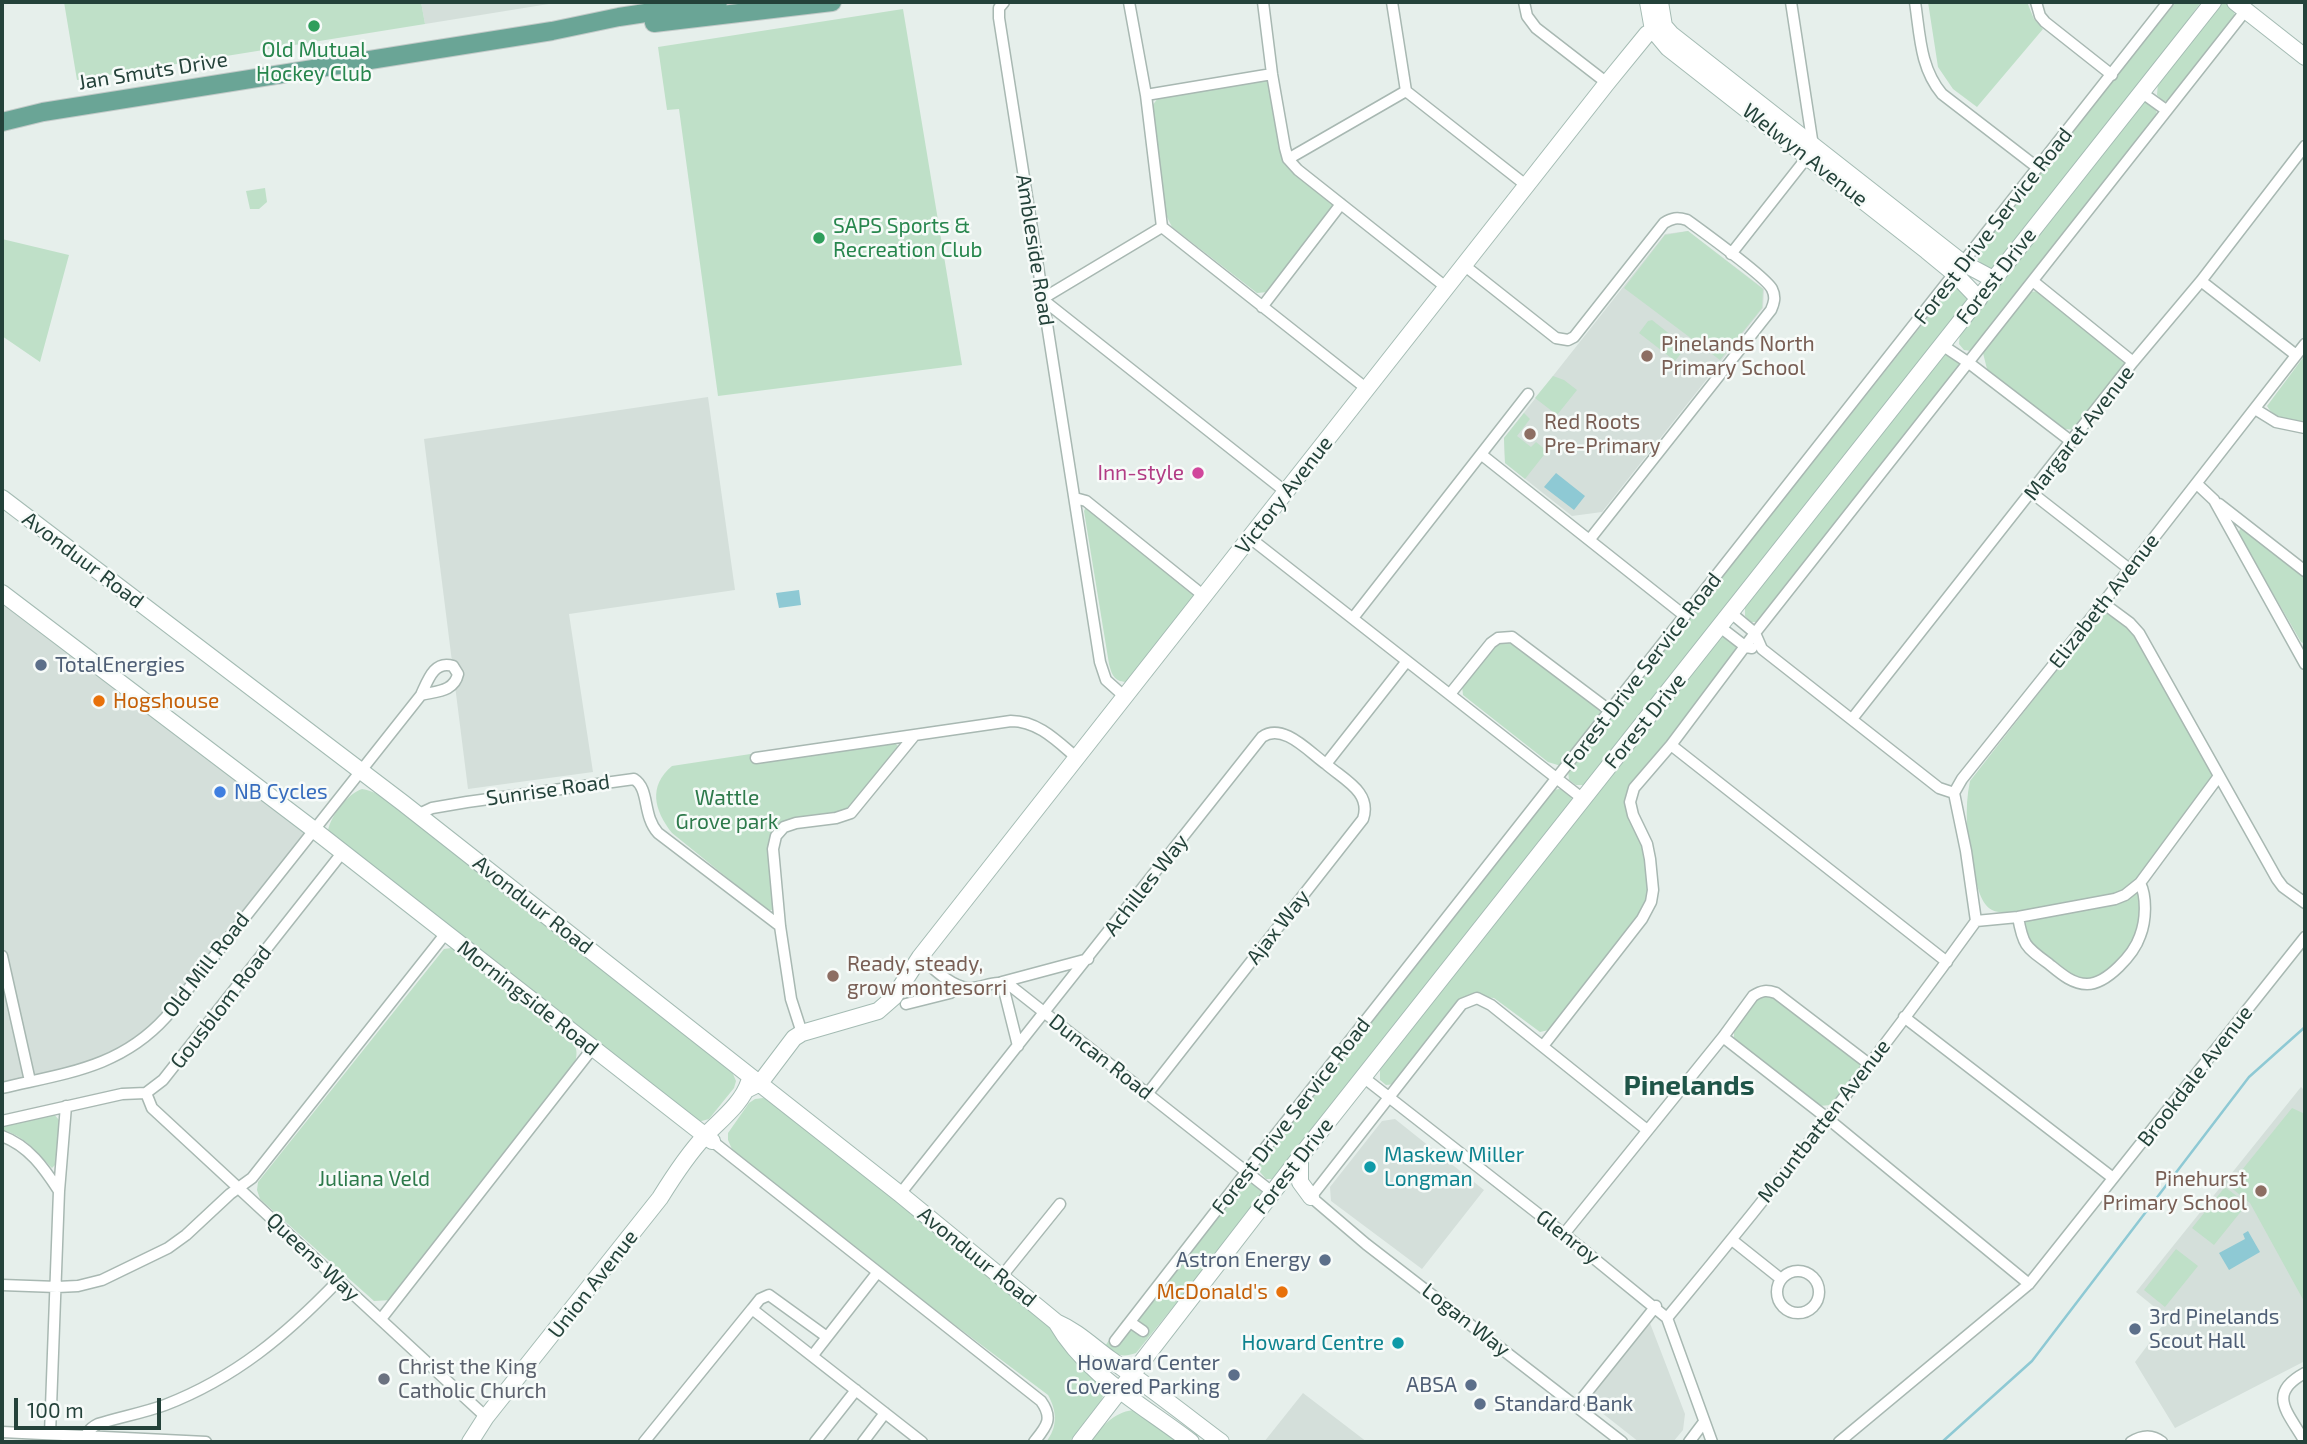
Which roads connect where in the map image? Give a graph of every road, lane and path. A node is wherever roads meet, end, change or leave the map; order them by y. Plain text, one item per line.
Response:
1 (718, 2) edge
2 (832, 2) edge
3 (1004, 2) edge
4 (1129, 2) edge
5 (1263, 2) edge
6 (1392, 2) edge
7 (1524, 2) edge
8 (1648, 2) edge
9 (1660, 2) edge
10 (1791, 2) edge
11 (1915, 2) edge
12 (2036, 2) edge
13 (2168, 2) edge
14 (2213, 2) edge
15 (2240, 6) edge
16 (1659, 28) junction
17 (560, 29) junction
18 (1639, 46) junction
19 (1668, 48) junction
20 (2305, 57) edge
21 (1272, 74) junction
22 (2112, 75) junction
23 (1607, 83) junction
24 (1406, 91) junction
25 (2141, 92) junction
26 (1146, 95) junction
27 (2166, 110) junction
28 (2, 121) edge
29 (2305, 146) edge
30 (1810, 151) junction
31 (1289, 159) junction
32 (2038, 168) junction
33 (1527, 186) junction
34 (1341, 204) junction
35 (1162, 227) junction
36 (1731, 254) junction
37 (1465, 266) junction
38 (1959, 269) junction
39 (1993, 279) junction
40 (2201, 281) junction
41 (2034, 282) junction
42 (1447, 288) junction
43 (1042, 299) junction
44 (1979, 299) junction
45 (1262, 307) junction
46 (2305, 344) edge
47 (1942, 345) junction
48 (2295, 355) junction
49 (2133, 362) junction
50 (1969, 363) junction
51 (1367, 389) junction
52 (1528, 394) dead end
53 (2255, 409) junction
54 (2305, 428) edge
55 (2072, 442) junction
56 (1482, 455) junction
57 (2197, 484) junction
58 (1286, 492) junction
59 (2032, 493) junction
60 (2, 498) edge
61 (1075, 498) junction
62 (2214, 500) junction
63 (1251, 538) junction
64 (1590, 538) junction
65 (2128, 568) junction
66 (2305, 571) edge
67 (2, 593) edge
68 (1204, 596) junction
69 (2103, 603) junction
70 (1731, 613) junction
71 (1685, 616) junction
72 (1353, 618) junction
73 (1720, 627) junction
74 (1755, 634) junction
75 (1746, 647) junction
76 (1762, 649) junction
77 (1407, 661) junction
78 (2305, 664) edge
79 (1450, 694) junction
80 (421, 695) dead end
81 (1125, 697) junction
82 (1609, 710) junction
83 (1852, 719) junction
84 (914, 736) junction
85 (1671, 745) junction
86 (756, 758) dead end
87 (1077, 758) junction
88 (1326, 764) junction
89 (360, 771) junction
90 (2219, 776) junction
91 (1557, 780) junction
92 (1954, 793) junction
93 (1583, 799) junction
94 (417, 815) junction
95 (313, 829) junction
96 (342, 853) junction
97 (2140, 883) junction
98 (2305, 903) edge
99 (2018, 917) junction
100 (1976, 921) junction
101 (780, 926) junction
102 (446, 933) junction
103 (2305, 937) edge
104 (2, 956) edge
105 (920, 957) junction
106 (1087, 959) junction
107 (1947, 962) junction
108 (1002, 982) junction
109 (959, 986) junction
110 (906, 1004) dead end
111 (1044, 1012) junction
112 (1904, 1017) junction
113 (800, 1028) junction
114 (1723, 1037) junction
115 (1018, 1046) junction
116 (1543, 1046) junction
117 (592, 1049) junction
118 (1868, 1064) junction
119 (1363, 1077) junction
120 (30, 1081) junction
121 (752, 1083) junction
122 (2, 1088) edge
123 (146, 1093) junction
124 (1148, 1093) junction
125 (1389, 1097) junction
126 (66, 1105) junction
127 (1828, 1118) junction
128 (2, 1121) edge
129 (1647, 1130) junction
130 (2, 1136) edge
131 (709, 1139) junction
132 (1300, 1157) junction
133 (1247, 1171) junction
134 (2113, 1178) junction
135 (239, 1188) junction
136 (59, 1191) junction
137 (1272, 1192) junction
138 (900, 1194) junction
139 (1311, 1197) junction
140 (1060, 1204) dead end
141 (1564, 1234) junction
142 (1732, 1240) junction
143 (877, 1273) junction
144 (1002, 1276) junction
145 (1781, 1279) junction
146 (338, 1281) junction
147 (2029, 1283) junction
148 (2, 1285) edge
149 (57, 1287) junction
150 (1656, 1306) junction
151 (752, 1309) junction
152 (1667, 1318) junction
153 (381, 1319) junction
154 (1056, 1322) junction
155 (1130, 1322) junction
156 (1143, 1331) dead end
157 (827, 1337) junction
158 (1115, 1341) dead end
159 (813, 1355) junction
160 (1133, 1373) junction
161 (2305, 1373) edge
162 (856, 1390) junction
163 (1119, 1391) junction
164 (1576, 1406) junction
165 (886, 1413) junction
166 (486, 1417) junction
167 (1704, 1422) junction
168 (2, 1432) edge
169 (50, 1434) junction
170 (85, 1439) edge
171 (2157, 1439) edge
172 (467, 1440) edge
173 (206, 1442) edge
174 (644, 1442) edge
175 (815, 1442) edge
176 (863, 1442) edge
177 (922, 1442) edge
178 (1034, 1442) edge
179 (1080, 1442) edge
180 (1191, 1442) edge
181 (1221, 1442) edge
182 (1622, 1442) edge
183 (1689, 1442) edge
184 (1712, 1442) edge
185 (1839, 1442) edge
186 (2131, 1442) edge
187 (2305, 1442) edge

1 - 17 main road, Jan Smuts Drive
2 - 17 main road, Jan Smuts Drive
3 - 43 street, Ambleside Road
4 - 26 street
5 - 21 street
6 - 24 street
7 - 23 street
8 - 16 street, Welwyn Avenue
9 - 16 street, Welwyn Avenue
10 - 30 street
11 - 32 street
12 - 22 street
13 - 22 street, Forest Drive Service Road
14 - 25 street, Forest Drive
15 - 20 street
15 - 27 street
16 - 18 street, Victory Avenue
16 - 19 street, Welwyn Avenue
16 - 30 street, Welwyn Avenue
17 - 28 main road, Jan Smuts Drive
18 - 19 street
18 - 23 street, Victory Avenue
19 - 30 street, Welwyn Avenue
21 - 26 street
21 - 31 street
22 - 32 street, Forest Drive Service Road
23 - 33 street, Victory Avenue
24 - 31 street
24 - 33 street
25 - 27 street
25 - 39 street, Forest Drive
26 - 35 street
27 - 41 street
29 - 40 street, Margaret Avenue
30 - 36 street
30 - 38 street, Welwyn Avenue
31 - 34 street
32 - 38 street, Forest Drive Service Road
33 - 37 street, Victory Avenue
34 - 42 street
34 - 45 street
35 - 43 street
35 - 45 street
36 - 37 street
36 - 64 street
37 - 42 street, Victory Avenue
38 - 39 street, Welwyn Avenue
38 - 44 street, Welwyn Avenue
38 - 71 street, Forest Drive Service Road
39 - 44 street, Forest Drive
40 - 48 street
40 - 49 street, Margaret Avenue
41 - 49 street
41 - 50 street
42 - 51 street, Victory Avenue
43 - 58 street
43 - 61 street, Ambleside Road
44 - 47 street, Forest Drive
45 - 51 street
46 - 48 street, Elizabeth Avenue
47 - 50 street
47 - 70 street, Forest Drive
48 - 53 street, Elizabeth Avenue
49 - 55 street, Margaret Avenue
50 - 55 street
50 - 74 street
51 - 58 street, Victory Avenue
52 - 56 street
53 - 54 street
53 - 57 street, Elizabeth Avenue
55 - 59 street, Margaret Avenue
56 - 64 street
56 - 72 street
57 - 62 street
57 - 65 street, Elizabeth Avenue
58 - 63 street, Victory Avenue
59 - 65 street
59 - 83 street, Margaret Avenue
60 - 89 street, Avonduur Road
61 - 68 street
61 - 81 street, Ambleside Road
62 - 66 street
62 - 78 street
63 - 68 street, Victory Avenue
63 - 72 street
64 - 71 street
65 - 69 street, Elizabeth Avenue
67 - 95 street, Morningside Road
68 - 81 street, Victory Avenue
69 - 90 street
69 - 92 street, Elizabeth Avenue
70 - 73 street, Forest Drive
70 - 74 street
71 - 82 street, Forest Drive Service Road
72 - 77 street
73 - 75 street
73 - 93 street, Forest Drive
74 - 75 street
74 - 76 street
75 - 76 street
75 - 85 street
76 - 83 street
77 - 79 street
77 - 88 street
79 - 82 street
79 - 91 street
80 - 89 street, Old Mill Road
81 - 87 street, Victory Avenue
82 - 91 street, Forest Drive Service Road
83 - 92 street
84 - 86 street
84 - 87 street
84 - 101 street
85 - 107 street
85 - 116 street
87 - 105 street, Victory Avenue
88 - 106 street, Achilles Way
88 - 124 street, Ajax Way
89 - 94 street, Avonduur Road
89 - 95 street, Old Mill Road
90 - 97 street
90 - 98 street
91 - 93 street
91 - 133 street, Forest Drive Service Road
92 - 100 street
93 - 119 street, Forest Drive
94 - 101 street, Sunrise Road
94 - 121 street, Avonduur Road
95 - 96 street, Morningside Road
95 - 120 street, Old Mill Road
96 - 102 street, Morningside Road
96 - 123 street, Gousblom Road
97 - 99 street
97 - 99 street
99 - 100 street
100 - 107 street, Mountbatten Avenue
101 - 113 street
102 - 117 street, Morningside Road
102 - 135 street
103 - 134 street, Brookdale Avenue
104 - 120 street
105 - 109 street
105 - 113 street, Victory Avenue
106 - 108 street
106 - 111 street, Achilles Way
107 - 112 street, Mountbatten Avenue
108 - 109 street
108 - 111 street, Duncan Road
108 - 115 street
109 - 110 street
111 - 115 street, Achilles Way
111 - 124 street, Duncan Road
112 - 118 street, Mountbatten Avenue
112 - 134 street
113 - 121 street, Victory Avenue
114 - 118 street
114 - 127 street
114 - 129 street
115 - 138 street, Achilles Way
116 - 125 street
116 - 129 street
117 - 131 street, Morningside Road
117 - 153 street
118 - 127 street, Mountbatten Avenue
119 - 125 street, Glenroy
119 - 132 street, Forest Drive
120 - 122 street, Old Mill Road
121 - 131 street, Union Avenue
121 - 138 street, Avonduur Road
123 - 126 street
123 - 135 street, Queens Way
124 - 133 street, Duncan Road
125 - 139 street
125 - 141 street, Glenroy
126 - 128 street
126 - 136 street
127 - 142 street, Mountbatten Avenue
127 - 147 street
129 - 141 street
130 - 136 street
131 - 143 street, Morningside Road
131 - 166 street, Union Avenue
132 - 137 street, Forest Drive
132 - 139 street
133 - 137 street, Duncan Road
133 - 155 street, Forest Drive Service Road
134 - 147 street, Brookdale Avenue
135 - 146 street, Queens Way
135 - 149 street
136 - 149 street
137 - 160 street, Forest Drive
138 - 144 street, Avonduur Road
139 - 164 street, Logan Way
140 - 144 street
141 - 150 street, Glenroy
142 - 145 street
142 - 152 street, Mountbatten Avenue
143 - 157 street
143 - 178 street, Morningside Road
144 - 154 street, Avonduur Road
145 - 145 street
146 - 153 street, Queens Way
146 - 170 street
147 - 185 street, Brookdale Avenue
148 - 149 street
149 - 169 street
150 - 152 street, Glenroy
150 - 164 street
151 - 157 street
151 - 159 street
151 - 174 street
152 - 167 street, Glenroy
153 - 166 street, Queens Way
154 - 160 street, Avonduur Road
154 - 163 street, Avonduur Road
155 - 156 street
155 - 158 street, Forest Drive Service Road
157 - 159 street
159 - 162 street
160 - 163 street, Forest Drive
160 - 181 street, Avonduur Road
161 - 187 street
162 - 165 street
162 - 175 street
163 - 179 street, Forest Drive
163 - 180 street, Avonduur Road
164 - 182 street, Logan Way
165 - 176 street
165 - 177 street
166 - 172 street, Union Avenue
167 - 183 street
167 - 184 street, Glenroy
168 - 169 street
169 - 170 street
170 - 173 street
171 - 186 street

